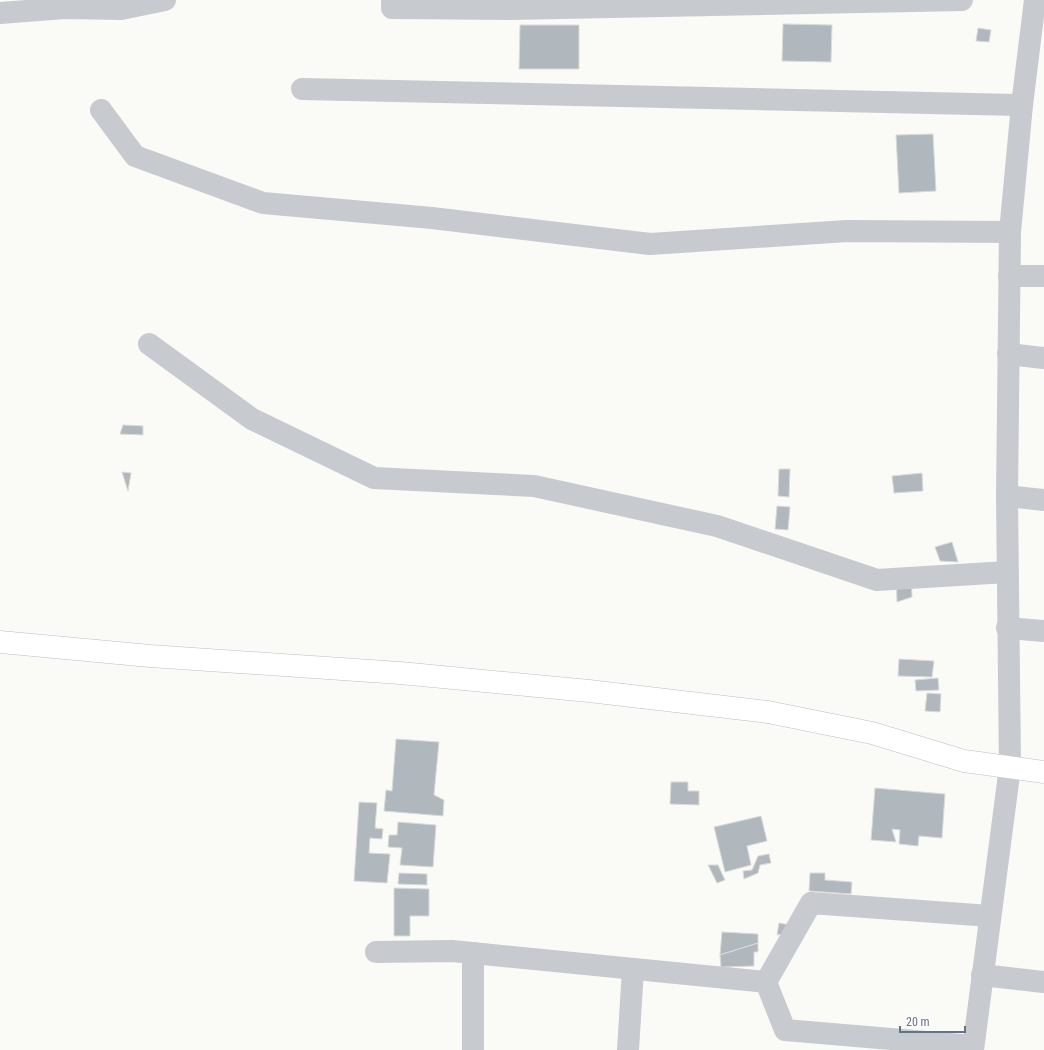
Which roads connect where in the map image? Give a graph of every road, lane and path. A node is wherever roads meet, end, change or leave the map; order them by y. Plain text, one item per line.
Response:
1 (165, 0) edge
2 (387, 0) edge
3 (962, 0) edge
4 (1035, 0) edge
5 (113, 5) edge
6 (510, 5) edge
7 (0, 13) edge
8 (302, 89) dead end
9 (1022, 105) junction
10 (101, 110) dead end
11 (1010, 232) junction
12 (1009, 276) junction
13 (1044, 276) edge
14 (149, 344) dead end
15 (1008, 354) junction
16 (1044, 358) edge
17 (1007, 496) junction
18 (1044, 500) edge
19 (1007, 572) junction
20 (1007, 628) junction
21 (1044, 631) edge
22 (0, 642) edge
23 (1010, 767) junction
24 (1044, 772) edge
25 (990, 916) junction
26 (376, 952) dead end
27 (473, 953) junction
28 (633, 969) junction
29 (982, 975) junction
30 (766, 982) junction
31 (1044, 982) edge
32 (973, 1048) edge
33 (473, 1050) edge
34 (628, 1050) edge

1 - 5 street
2 - 6 street
3 - 6 street
4 - 9 street
5 - 7 street
8 - 9 street
9 - 11 street
10 - 11 street
11 - 12 street
12 - 13 street
12 - 15 street
14 - 19 street
15 - 16 street
15 - 17 street
17 - 18 street
17 - 19 street
19 - 20 street
20 - 21 street
20 - 23 street
22 - 23 main road
23 - 24 main road
23 - 25 street
25 - 29 street
25 - 30 street
26 - 27 street
27 - 28 street
27 - 33 street
28 - 30 street
28 - 34 street
29 - 31 street
29 - 32 street
30 - 32 street

